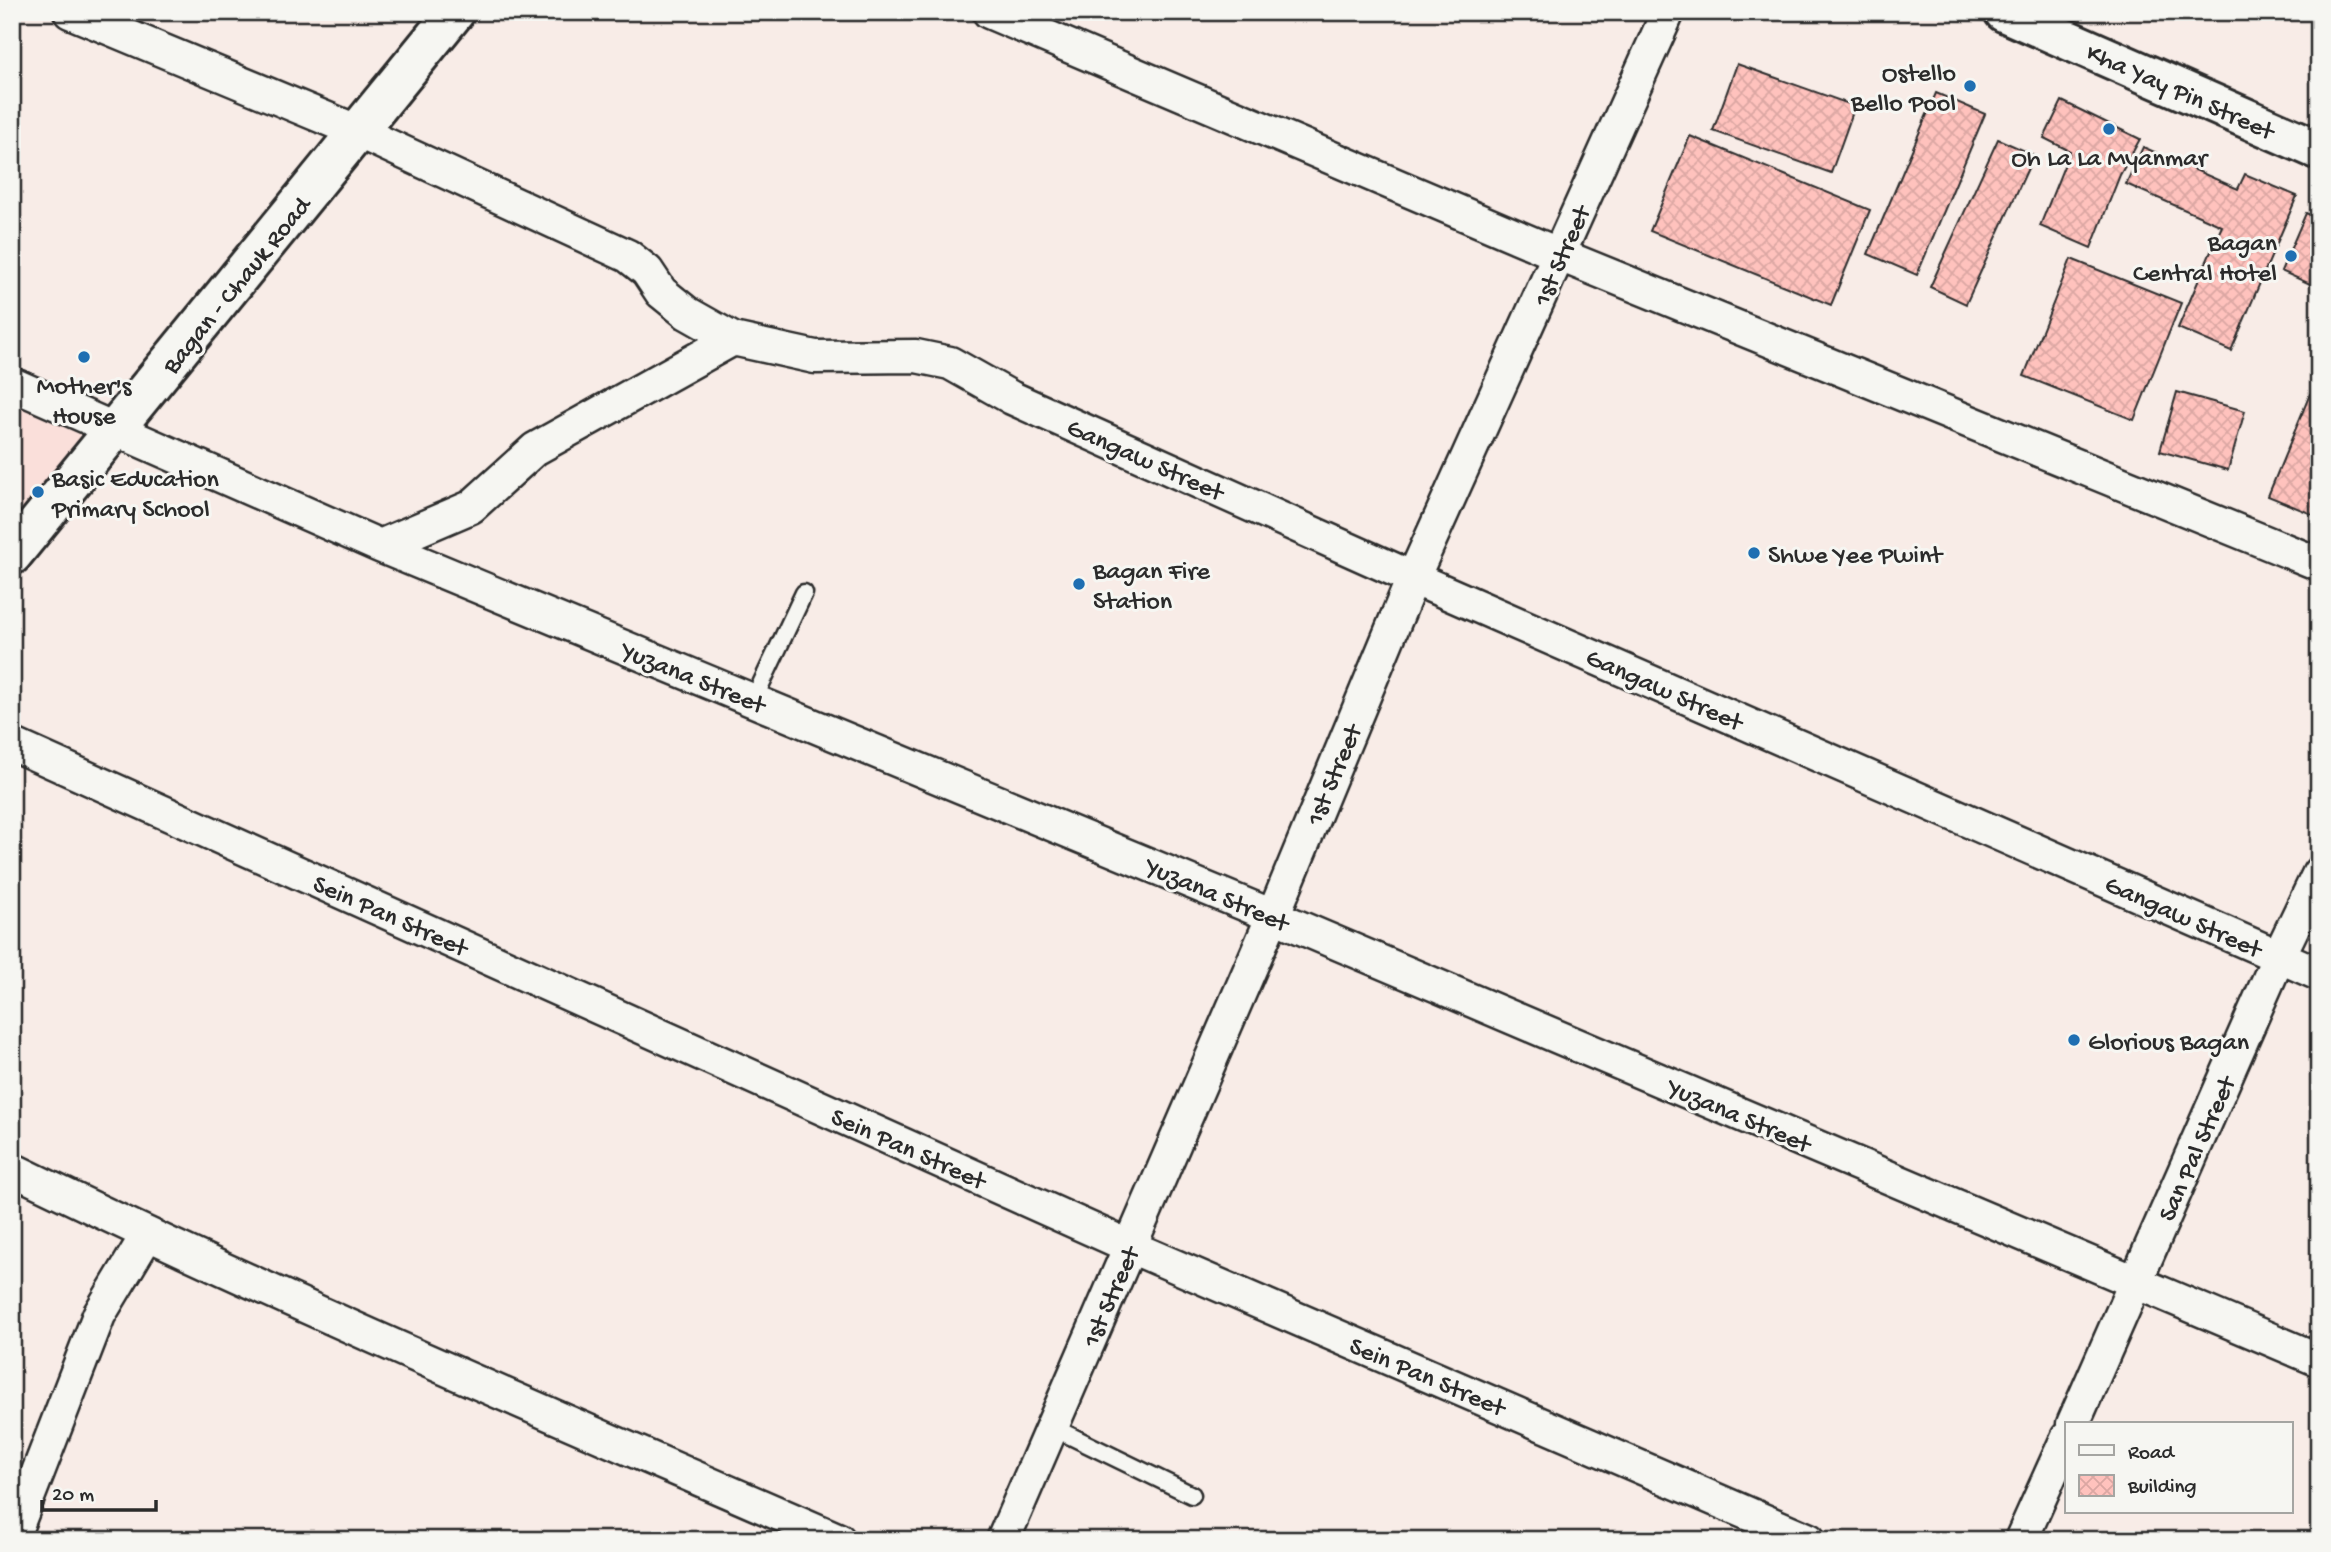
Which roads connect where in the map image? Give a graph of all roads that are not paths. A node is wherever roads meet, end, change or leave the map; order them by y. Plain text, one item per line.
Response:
1 (70, 12) edge
2 (455, 12) edge
3 (989, 12) edge
4 (1668, 12) edge
5 (2004, 12) edge
6 (359, 132) junction
7 (2319, 150) edge
8 (1560, 255) junction
9 (733, 339) junction
10 (12, 384) edge
11 (116, 429) junction
12 (380, 546) junction
13 (12, 555) edge
14 (2319, 564) edge
15 (1413, 578) junction
16 (804, 593) dead end
17 (753, 701) junction
18 (12, 744) edge
19 (2319, 873) edge
20 (1273, 916) junction
21 (2279, 956) junction
22 (2319, 974) edge
23 (12, 1169) edge
24 (147, 1235) junction
25 (1131, 1247) junction
26 (2136, 1282) junction
27 (2319, 1360) edge
28 (2074, 1422) edge
29 (1052, 1427) junction
30 (2065, 1442) edge
31 (1192, 1495) dead end
32 (12, 1539) edge
33 (839, 1540) edge
34 (1003, 1540) edge
35 (1810, 1540) edge
36 (2021, 1540) edge

1 - 6 street, Gangaw Street
2 - 6 main road, Bagan - Chauk Road
3 - 8 street
4 - 8 street, 1st Street
5 - 7 main road, Kha Yay Pin Street
6 - 9 street, Gangaw Street
6 - 11 main road, Bagan - Chauk Road
8 - 14 street
8 - 15 street, 1st Street
9 - 12 street
9 - 15 street, Gangaw Street
10 - 11 street, Yuzana Street
11 - 12 street, Yuzana Street
11 - 13 main road, Bagan - Chauk Road
12 - 17 street, Yuzana Street
15 - 20 street, 1st Street
15 - 21 street, Gangaw Street
16 - 17 lane
17 - 20 street, Yuzana Street
18 - 25 street, Sein Pan Street
19 - 21 street, San Pal Street
20 - 25 street, 1st Street
20 - 26 street, Yuzana Street
21 - 22 street, Gangaw Street
21 - 26 street, San Pal Street
23 - 24 street
24 - 32 street
24 - 33 street
25 - 29 street, 1st Street
25 - 35 street, Sein Pan Street
26 - 27 street, Yuzana Street
26 - 28 street, San Pal Street
29 - 31 lane
29 - 34 street, 1st Street
30 - 36 street

